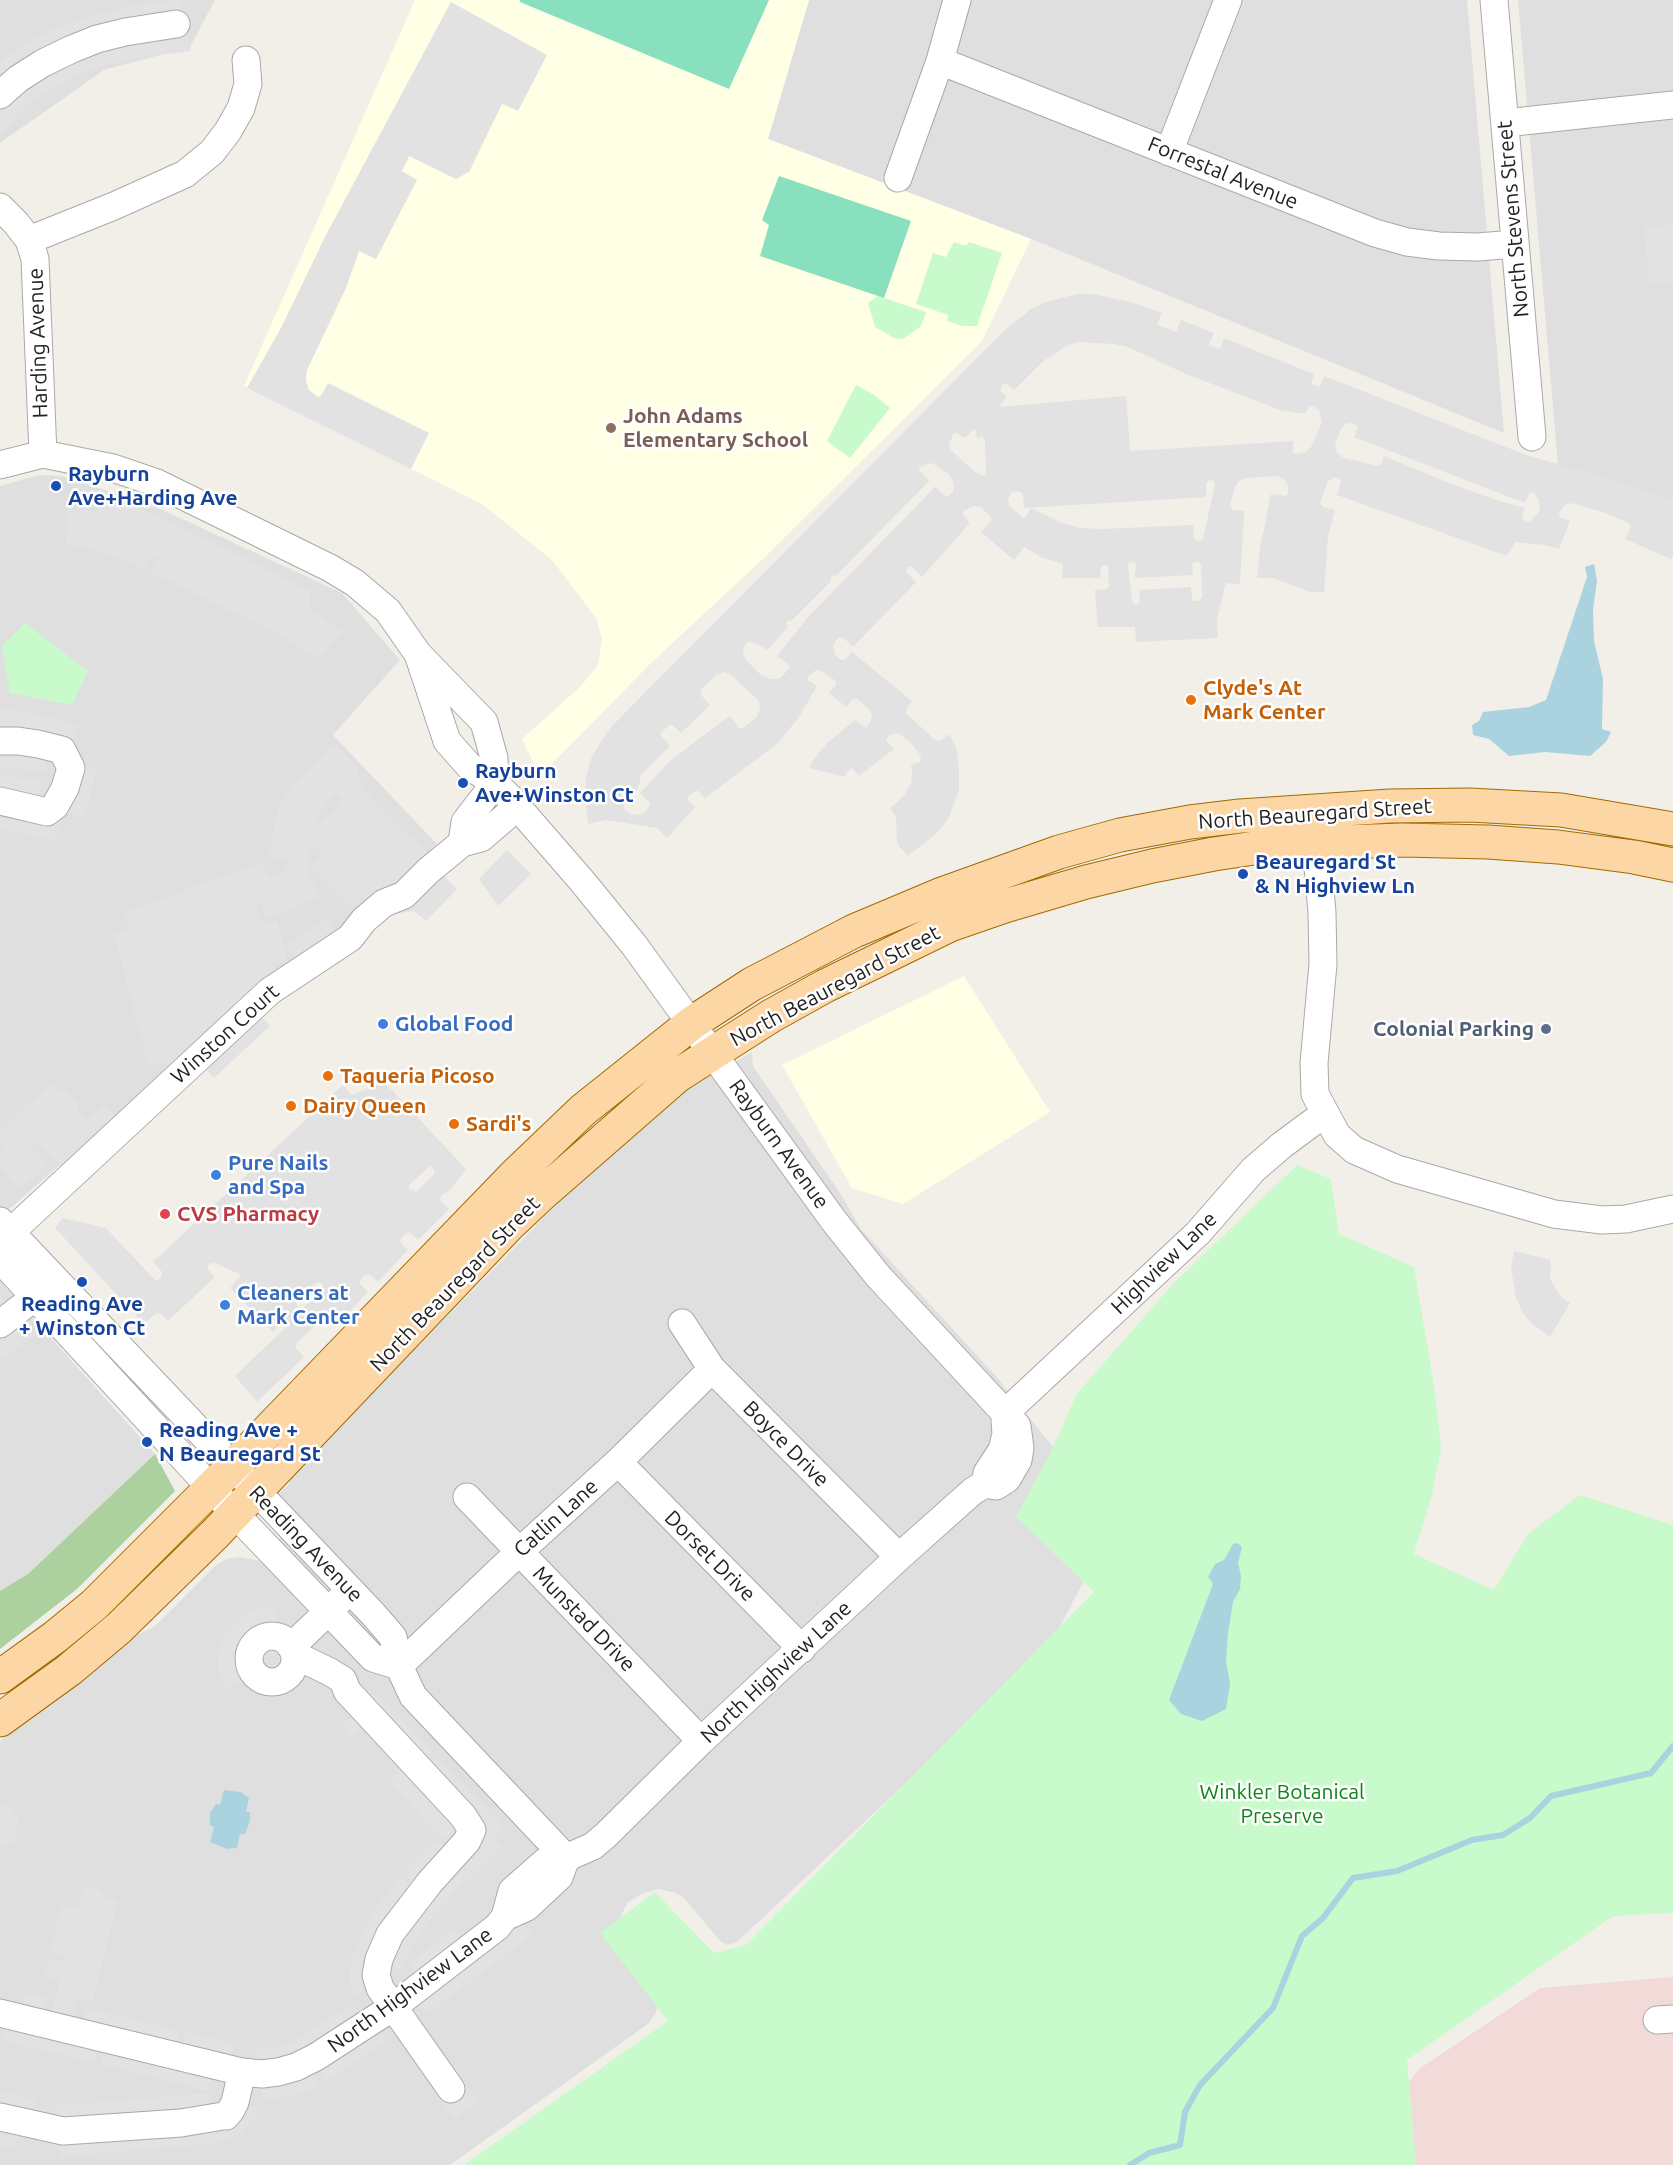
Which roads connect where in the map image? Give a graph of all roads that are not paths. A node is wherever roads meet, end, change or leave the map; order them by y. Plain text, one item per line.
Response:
1 (957, 0) edge
2 (1228, 0) edge
3 (1494, 0) edge
4 (176, 24) dead end
5 (246, 60) dead end
6 (940, 62) junction
7 (0, 95) edge
8 (1673, 105) edge
9 (1505, 123) junction
10 (1169, 152) junction
11 (898, 178) dead end
12 (0, 207) edge
13 (29, 240) junction
14 (1514, 244) junction
15 (1532, 437) dead end
16 (43, 454) junction
17 (0, 465) edge
18 (418, 654) junction
19 (0, 741) edge
20 (495, 783) junction
21 (0, 801) edge
22 (517, 807) junction
23 (1673, 828) edge
24 (462, 843) junction
25 (1316, 843) junction
26 (1673, 865) edge
27 (692, 1023) junction
28 (713, 1052) junction
29 (1324, 1114) junction
30 (1673, 1209) edge
31 (4, 1232) edge
32 (0, 1259) edge
33 (44, 1287) junction
34 (682, 1323) dead end
35 (0, 1324) edge
36 (712, 1369) junction
37 (1005, 1413) junction
38 (618, 1462) junction
39 (222, 1477) junction
40 (468, 1497) dead end
41 (245, 1503) junction
42 (520, 1551) junction
43 (899, 1557) junction
44 (349, 1590) junction
45 (328, 1611) junction
46 (802, 1649) junction
47 (399, 1666) junction
48 (0, 1677) edge
49 (0, 1720) edge
50 (701, 1741) junction
51 (566, 1858) junction
52 (393, 2007) junction
53 (0, 2013) edge
54 (242, 2072) junction
55 (451, 2090) dead end
56 (0, 2117) edge

1 - 6 street
2 - 10 street
3 - 9 street, North Stevens Street
4 - 7 street
5 - 13 street
6 - 10 street, Forrestal Avenue
6 - 11 street
8 - 9 street
9 - 14 street, North Stevens Street
10 - 14 street, Forrestal Avenue
12 - 13 street, Harding Avenue
13 - 16 street, Harding Avenue
14 - 15 street, North Stevens Street
16 - 17 street, Rayburn Avenue
16 - 18 street, Rayburn Avenue
18 - 20 street, Rayburn Avenue
18 - 20 street, Rayburn Avenue
19 - 21 street
20 - 22 street, Rayburn Avenue
20 - 24 street
22 - 24 street, Winston Court
22 - 27 street, Rayburn Avenue
23 - 27 main road, North Beauregard Street
24 - 31 street, Winston Court
25 - 26 main road, North Beauregard Street
25 - 28 main road, North Beauregard Street
25 - 29 street
27 - 28 street, Rayburn Avenue
27 - 39 main road, North Beauregard Street
28 - 37 street, Rayburn Avenue
28 - 41 main road, North Beauregard Street
29 - 30 street
29 - 37 street, Highview Lane
31 - 33 street, Reading Avenue
32 - 33 street, Reading Avenue
33 - 35 street
33 - 39 street, Reading Avenue
34 - 36 street, Boyce Drive
36 - 38 street, Catlin Lane
36 - 43 street, Boyce Drive
37 - 43 street, North Highview Lane
38 - 42 street, Catlin Lane
38 - 46 street, Dorset Drive
39 - 41 street, Reading Avenue
39 - 48 main road, North Beauregard Street
40 - 42 street, Munstad Drive
41 - 44 street, Reading Avenue
41 - 45 street, Reading Avenue
41 - 49 main road, North Beauregard Street
42 - 47 street, Catlin Lane
42 - 50 street, Munstad Drive
43 - 46 street, North Highview Lane
44 - 45 street
44 - 47 street, Reading Avenue
45 - 47 street, Reading Avenue
45 - 52 street
46 - 50 street, North Highview Lane
47 - 51 street, Reading Avenue
50 - 51 street, North Highview Lane
51 - 52 street, North Highview Lane
52 - 54 street, North Highview Lane
52 - 55 street
53 - 54 street, North Highview Lane
54 - 56 street

